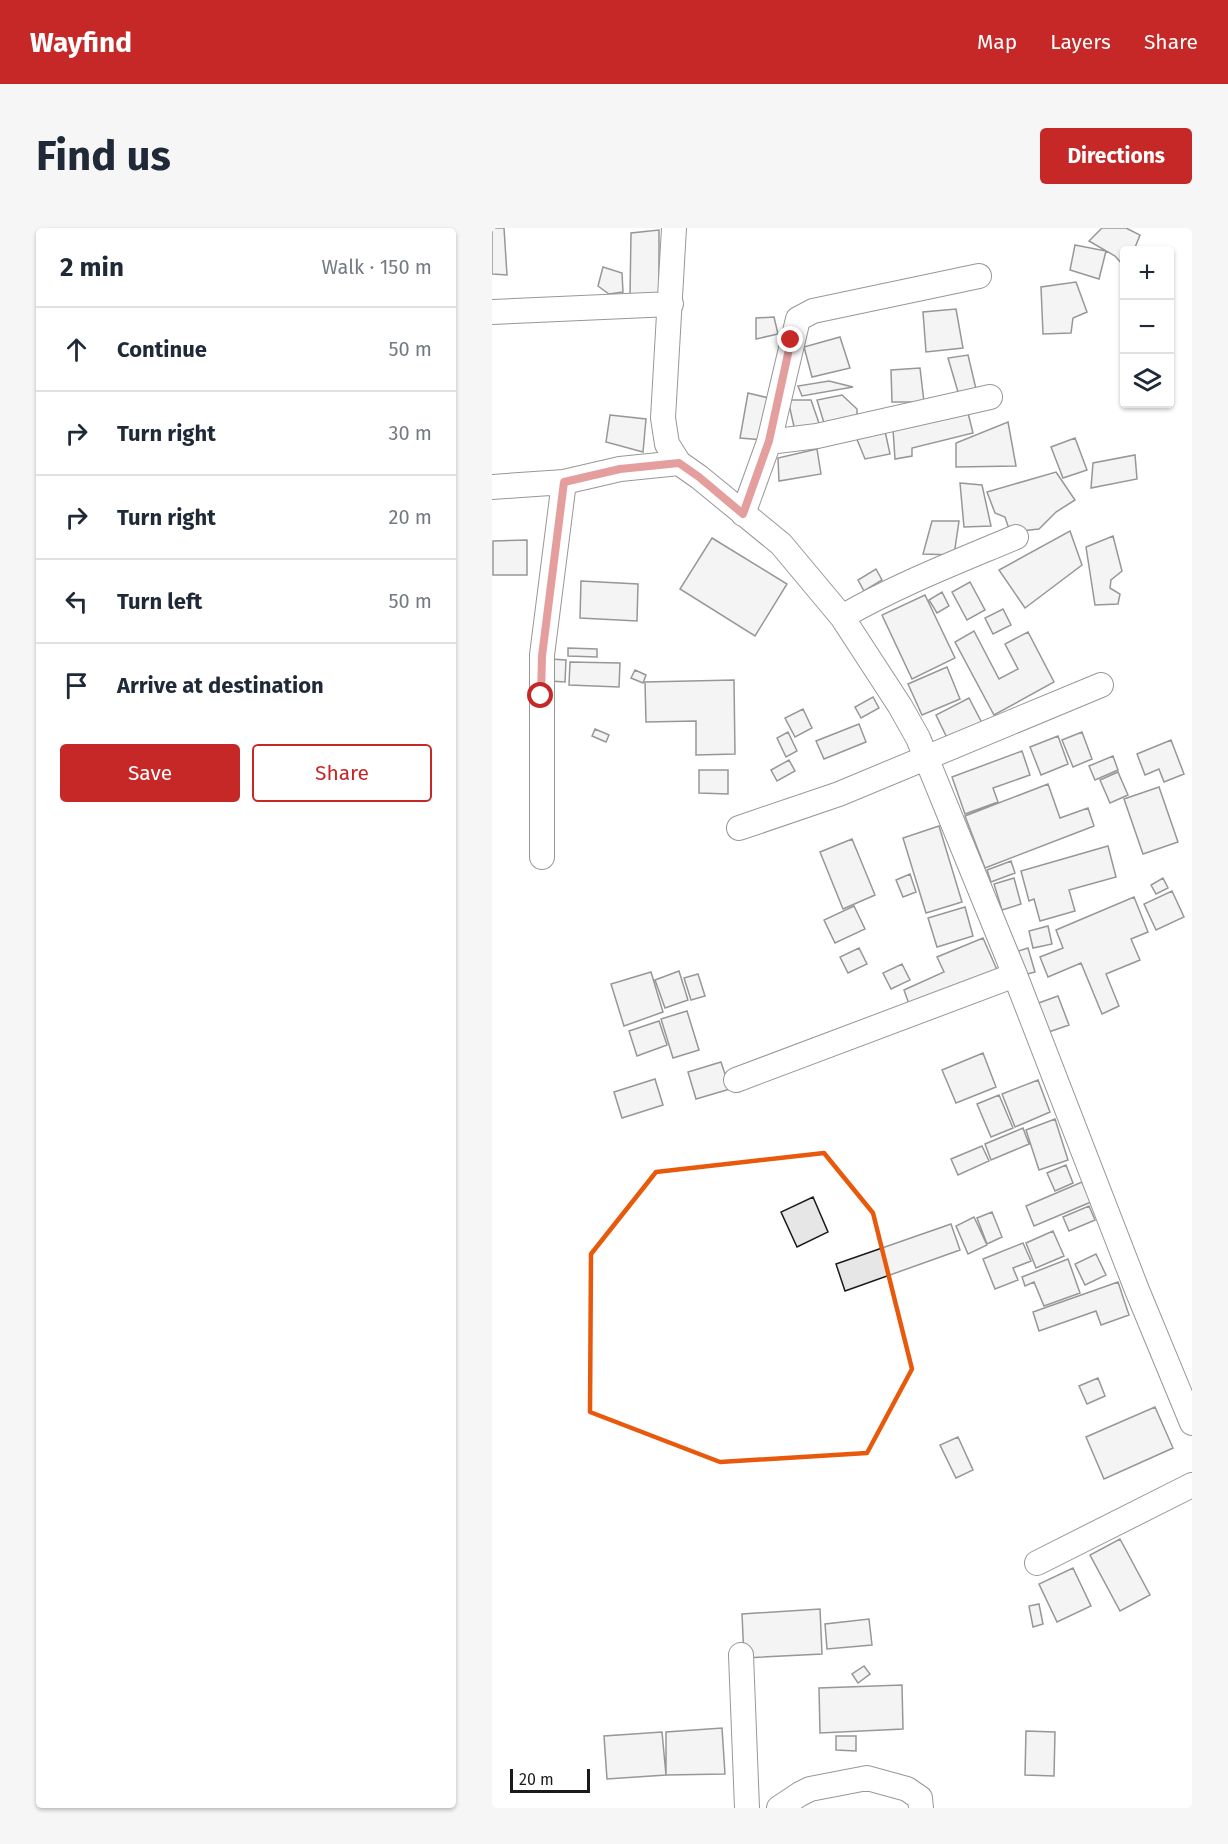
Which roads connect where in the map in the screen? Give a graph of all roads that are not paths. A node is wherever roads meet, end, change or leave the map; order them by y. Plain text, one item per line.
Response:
1 (674, 228) edge
2 (979, 276) dead end
3 (671, 304) junction
4 (492, 312) edge
5 (990, 397) dead end
6 (769, 441) junction
7 (679, 463) junction
8 (564, 482) junction
9 (492, 487) edge
10 (743, 514) junction
11 (1016, 537) dead end
12 (842, 617) junction
13 (1101, 685) dead end
14 (926, 759) junction
15 (739, 828) dead end
16 (542, 857) dead end
17 (1015, 975) junction
18 (736, 1080) dead end
19 (1192, 1423) edge
20 (1192, 1485) edge
21 (1037, 1563) dead end
22 (741, 1655) dead end
23 (747, 1808) edge
24 (779, 1808) edge
25 (921, 1808) edge

1 - 3 street
2 - 6 street
3 - 4 street
3 - 7 street
5 - 6 street
6 - 10 street
7 - 8 street
7 - 10 street
8 - 9 street
8 - 16 street
10 - 12 street
11 - 12 street
12 - 14 street
13 - 14 street
14 - 15 street
14 - 17 street
17 - 18 street
17 - 19 street
20 - 21 street
22 - 23 street
24 - 25 street

